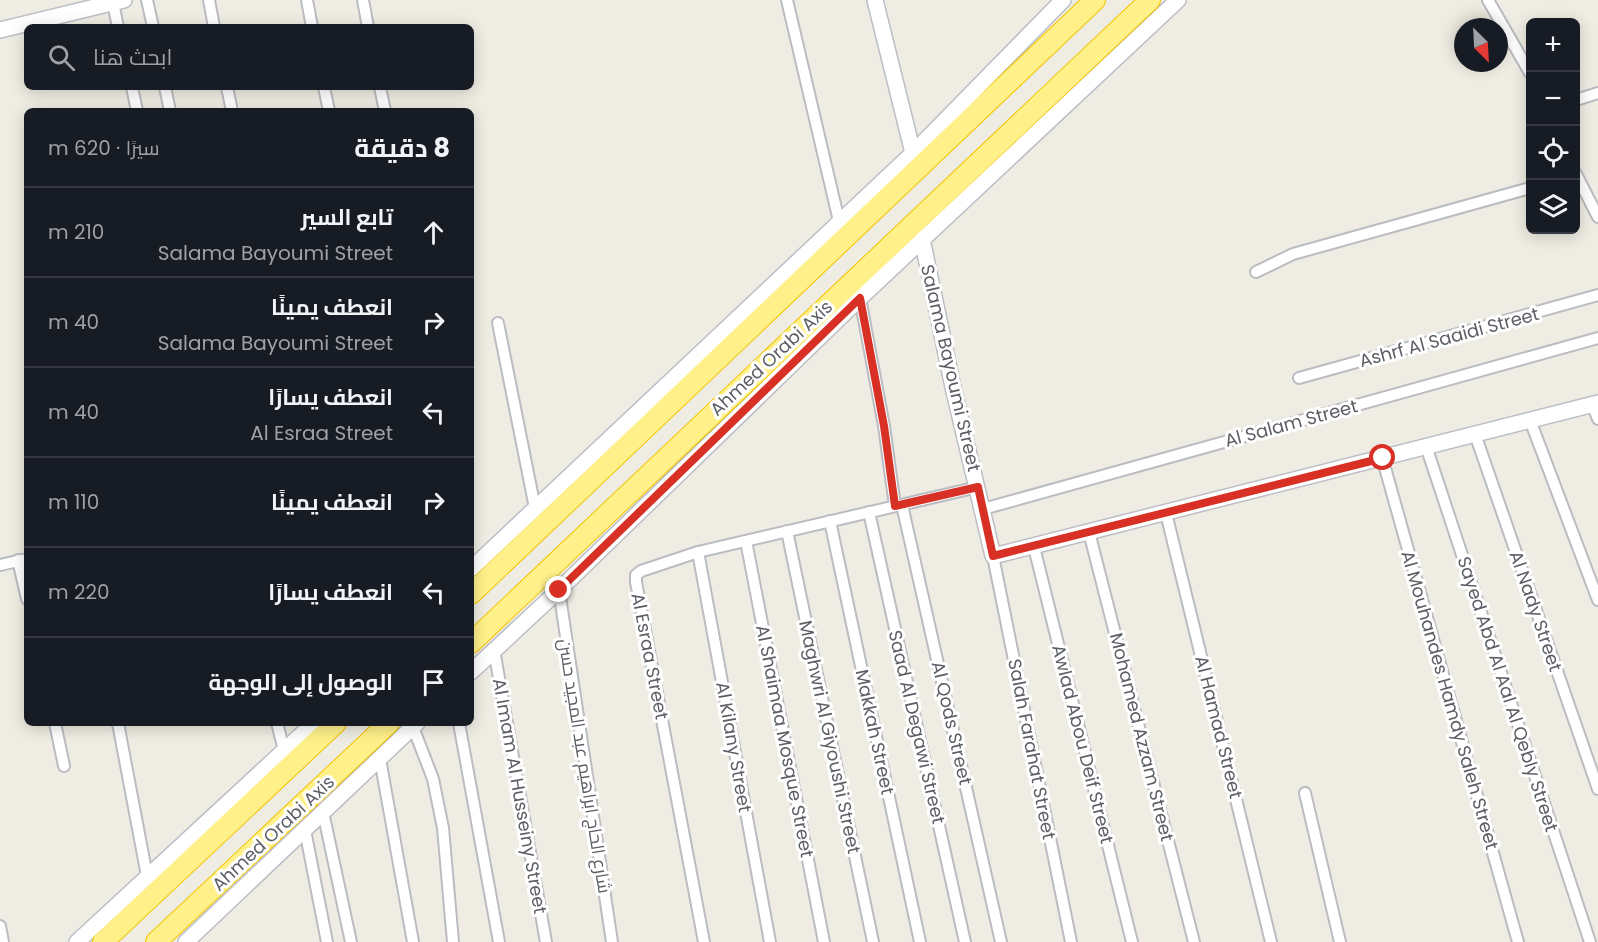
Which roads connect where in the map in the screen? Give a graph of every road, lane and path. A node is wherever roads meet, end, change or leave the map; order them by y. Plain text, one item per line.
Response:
1 (147, 0) edge
2 (209, 0) edge
3 (307, 0) edge
4 (363, 0) edge
5 (787, 0) edge
6 (875, 0) edge
7 (1063, 0) edge
8 (1095, 0) edge
9 (1150, 0) edge
10 (1178, 0) edge
11 (1488, 0) edge
12 (118, 1) edge
13 (87, 4) edge
14 (118, 24) edge
15 (152, 24) edge
16 (213, 24) edge
17 (311, 24) edge
18 (367, 24) edge
19 (0, 30) edge
20 (1529, 72) edge
21 (133, 90) edge
22 (166, 90) edge
23 (228, 90) edge
24 (325, 90) edge
25 (381, 90) edge
26 (1598, 93) edge
27 (1580, 98) edge
28 (137, 108) edge
29 (169, 108) edge
30 (231, 108) edge
31 (328, 108) edge
32 (384, 108) edge
33 (913, 153) junction
34 (1579, 180) edge
35 (1526, 189) edge
36 (1598, 217) edge
37 (839, 221) junction
38 (922, 239) junction
39 (1256, 272) dead end
40 (1598, 295) edge
41 (860, 298) junction
42 (498, 322) dead end
43 (1598, 338) edge
44 (1299, 378) dead end
45 (1596, 408) edge
46 (1530, 420) junction
47 (1475, 434) junction
48 (1426, 446) junction
49 (1383, 458) junction
50 (978, 487) junction
51 (899, 506) junction
52 (535, 508) junction
53 (983, 509) junction
54 (869, 512) junction
55 (1166, 513) junction
56 (830, 522) junction
57 (787, 531) junction
58 (1089, 532) junction
59 (746, 541) junction
60 (1034, 546) junction
61 (698, 552) junction
62 (993, 556) junction
63 (23, 559) edge
64 (474, 562) edge
65 (0, 565) edge
66 (559, 590) junction
67 (474, 591) edge
68 (1598, 600) edge
69 (474, 640) edge
70 (494, 650) junction
71 (474, 669) edge
72 (56, 726) edge
73 (119, 726) edge
74 (279, 726) edge
75 (333, 726) edge
76 (386, 726) edge
77 (414, 726) edge
78 (415, 726) edge
79 (460, 726) edge
80 (305, 727) edge
81 (284, 750) junction
82 (380, 759) junction
83 (64, 766) dead end
84 (1598, 789) edge
85 (1305, 793) dead end
86 (323, 812) junction
87 (305, 830) junction
88 (147, 876) junction
89 (0, 926) edge
90 (3, 942) edge
91 (77, 942) edge
92 (104, 942) edge
93 (156, 942) edge
94 (186, 942) edge
95 (327, 942) edge
96 (351, 942) edge
97 (413, 942) edge
98 (453, 942) edge
99 (499, 942) edge
100 (546, 942) edge
101 (612, 942) edge
102 (704, 942) edge
103 (770, 942) edge
104 (824, 942) edge
105 (873, 942) edge
106 (920, 942) edge
107 (965, 942) edge
108 (1001, 942) edge
109 (1071, 942) edge
110 (1132, 942) edge
111 (1194, 942) edge
112 (1271, 942) edge
113 (1340, 942) edge
114 (1518, 942) edge
115 (1590, 942) edge

1 - 15 street
2 - 16 street
3 - 17 street
4 - 18 street
5 - 37 street
6 - 33 street
7 - 33 street
8 - 67 highway, Ahmed Orabi Axis
9 - 69 highway, Ahmed Orabi Axis
10 - 38 street
11 - 20 street
12 - 13 street
12 - 14 street
13 - 19 street
21 - 28 street
22 - 29 street
23 - 30 street
24 - 31 street
25 - 32 street
26 - 27 street
33 - 37 street
34 - 36 street
35 - 39 street
37 - 52 street
38 - 41 street
38 - 50 street, Salama Bayoumi Street
40 - 44 street, Ashrf Al Saaidi Street
41 - 51 street, Al Qods Street
41 - 66 street
42 - 52 street
43 - 53 street, Al Salam Street
45 - 46 street
46 - 47 street
46 - 68 street
47 - 48 street
47 - 84 street, Al Nady Street
48 - 49 street
48 - 115 street, Sayed Abd Al Aal Al Qebly Street
49 - 55 street
49 - 114 street, Al Mouhandes Hamdy Saleh Street
50 - 51 street, Al Esraa Street
50 - 53 street, Salama Bayoumi Street
51 - 54 street, Al Esraa Street
51 - 108 street, Al Qods Street
52 - 64 street
53 - 62 street, Salama Bayoumi Street
54 - 56 street, Al Esraa Street
54 - 107 street, Saad Al Degawi Street
55 - 58 street
55 - 112 street, Al Hamad Street
56 - 57 street, Al Esraa Street
56 - 106 street, Makkah Street
57 - 59 street, Al Esraa Street
57 - 105 street, Maghwri Al Giyoushi Street
58 - 60 street
58 - 111 street, Mohamed Azzam Street
59 - 61 street, Al Esraa Street
59 - 104 street, Al Shaimaa Mosque Street
60 - 62 street
60 - 110 street, Awlad Abou Deif Street
61 - 102 street, Al Esraa Street
61 - 103 street, Al Kilany Street
62 - 109 street, Salah Farahat Street
63 - 65 street
66 - 70 street
66 - 101 street, شارع الحاج ابراهيم عبد المجيد حسن
70 - 71 street
70 - 100 street, Al Imam Al Husseiny Street
72 - 83 street
73 - 88 street
74 - 81 street
75 - 92 highway, Ahmed Orabi Axis
76 - 93 highway, Ahmed Orabi Axis
77 - 82 street
78 - 98 street
79 - 99 street
80 - 81 street
81 - 88 street
82 - 86 street
82 - 97 street
85 - 113 street
86 - 87 street
86 - 96 street
87 - 94 street
87 - 95 street
88 - 91 street
89 - 90 street

